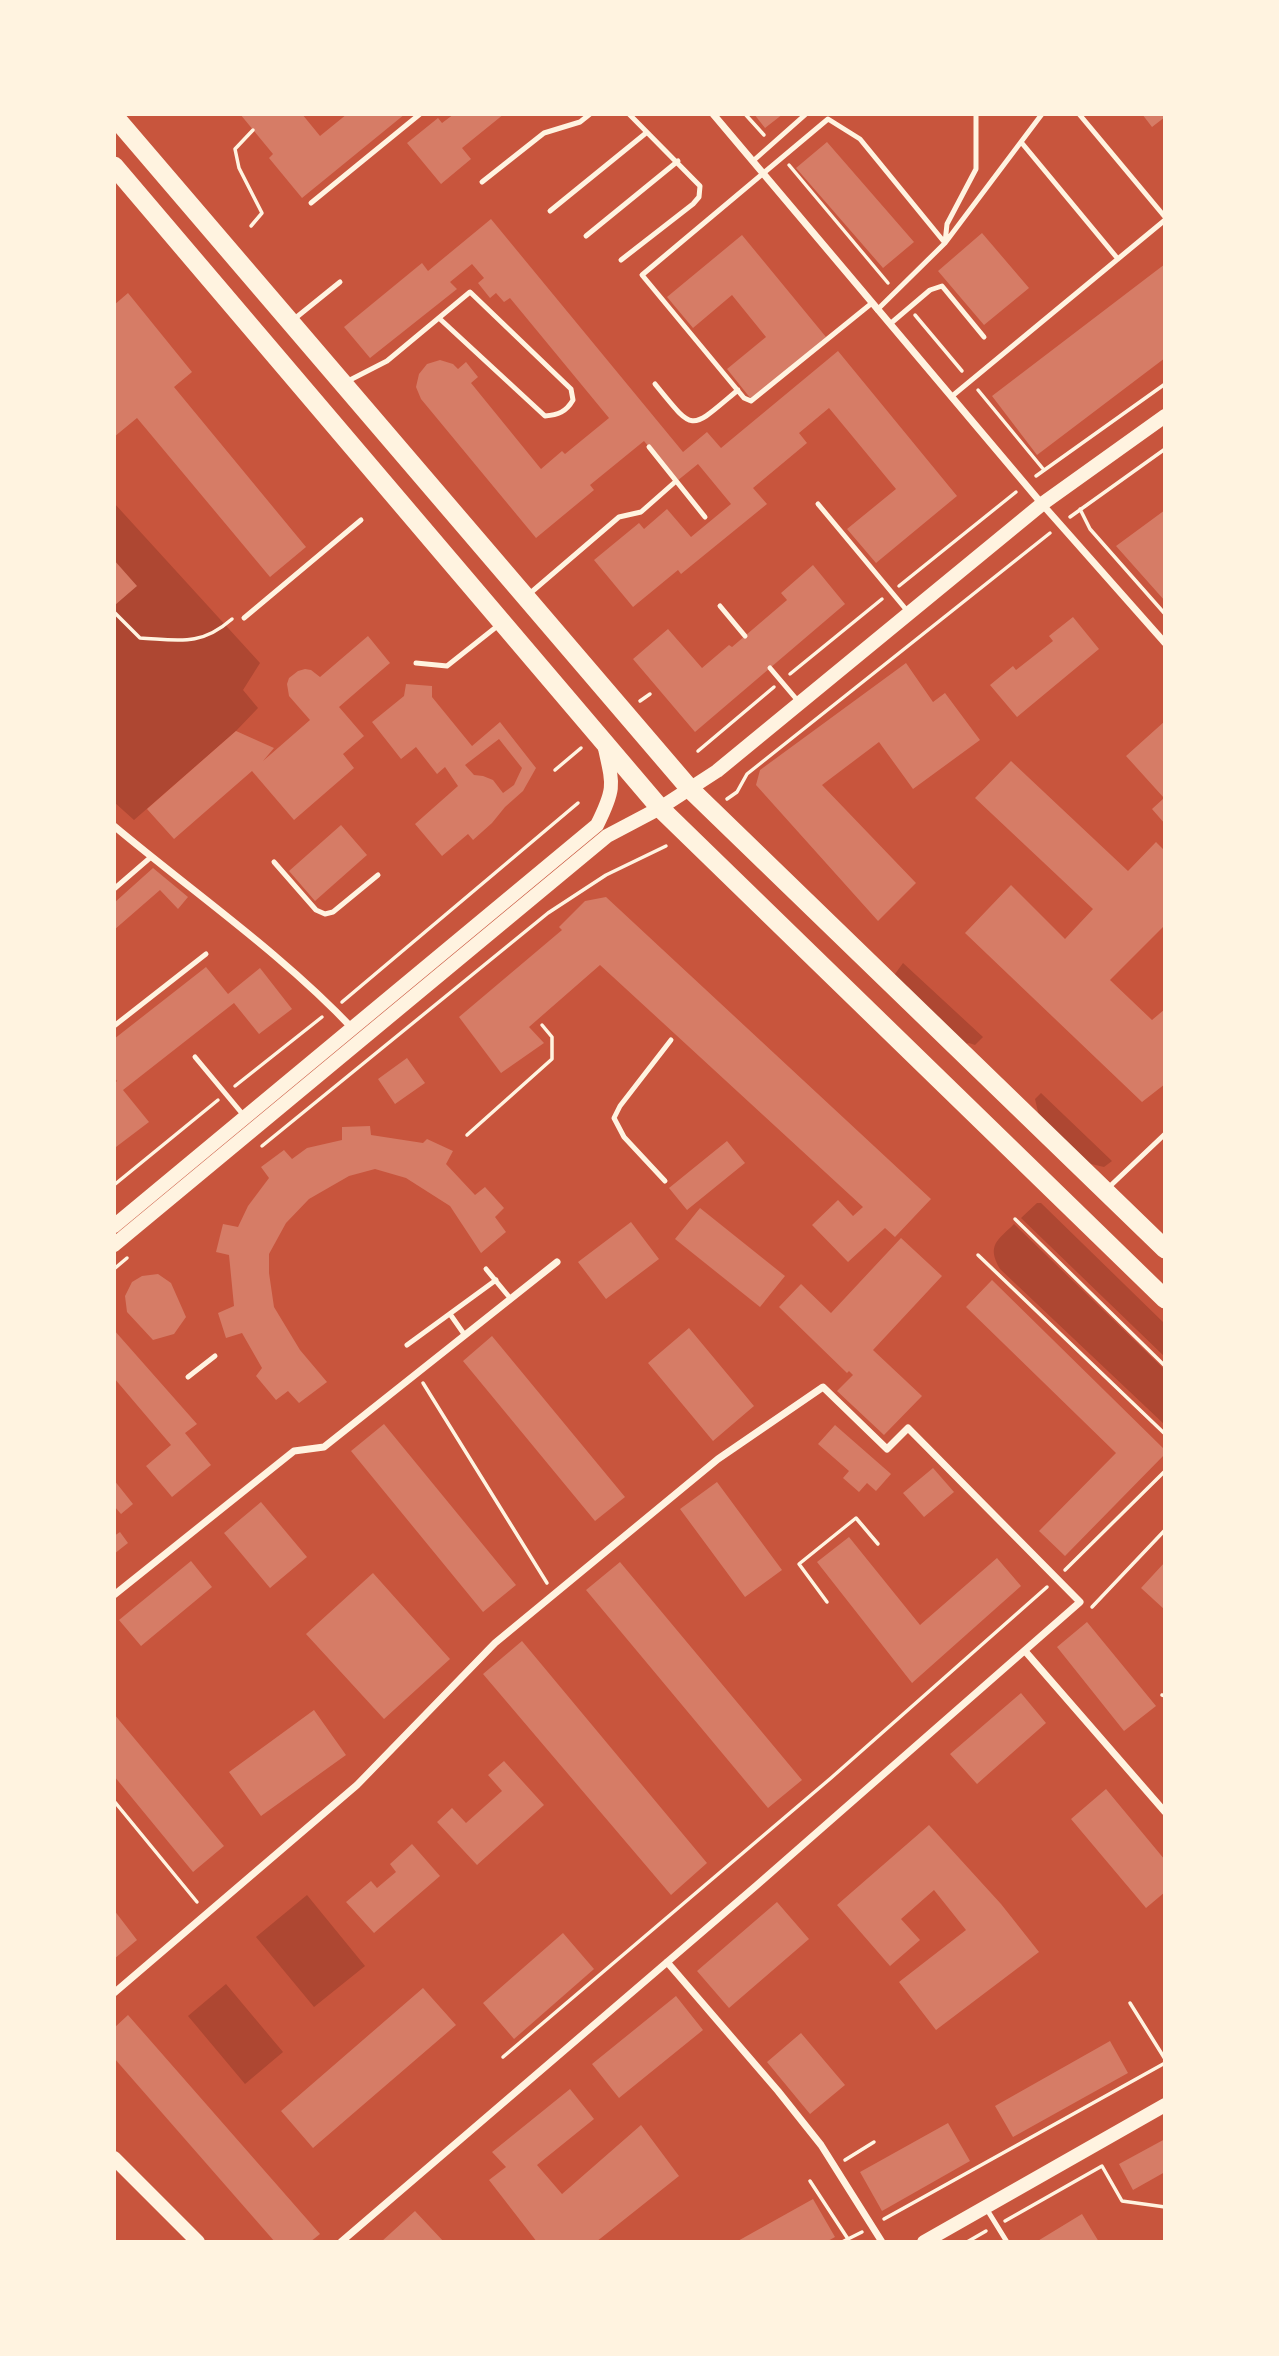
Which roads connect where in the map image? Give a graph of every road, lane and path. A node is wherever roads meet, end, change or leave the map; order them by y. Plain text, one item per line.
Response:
1 (420, 114) edge
2 (590, 114) edge
3 (629, 114) edge
4 (713, 114) edge
5 (806, 114) edge
6 (976, 114) edge
7 (1042, 114) edge
8 (1079, 114) edge
9 (114, 116) edge
10 (253, 130) dead end
11 (646, 133) junction
12 (1021, 142) junction
13 (678, 161) junction
14 (753, 161) junction
15 (114, 166) edge
16 (763, 174) junction
17 (482, 182) dead end
18 (311, 203) dead end
19 (550, 211) dead end
20 (1165, 219) edge
21 (250, 226) dead end
22 (586, 236) dead end
23 (945, 243) junction
24 (1118, 259) junction
25 (621, 260) dead end
26 (340, 282) dead end
27 (875, 307) junction
28 (440, 318) junction
29 (291, 322) junction
30 (890, 324) junction
31 (984, 337) dead end
32 (344, 383) junction
33 (655, 384) dead end
34 (1165, 384) edge
35 (738, 390) junction
36 (951, 397) junction
37 (1165, 416) edge
38 (649, 447) dead end
39 (1165, 449) edge
40 (676, 482) junction
41 (1025, 484) junction
42 (818, 504) dead end
43 (1042, 504) junction
44 (1080, 509) junction
45 (705, 517) dead end
46 (361, 520) dead end
47 (1060, 525) junction
48 (891, 592) junction
49 (526, 597) junction
50 (720, 606) dead end
51 (114, 612) edge
52 (909, 613) junction
53 (1165, 614) edge
54 (242, 615) joint
55 (503, 621) junction
56 (745, 636) dead end
57 (1165, 643) edge
58 (416, 663) dead end
59 (770, 668) dead end
60 (781, 681) junction
61 (650, 694) dead end
62 (640, 702) dead end
63 (800, 703) junction
64 (603, 739) junction
65 (581, 748) dead end
66 (698, 751) dead end
67 (555, 771) dead end
68 (690, 789) junction
69 (726, 800) dead end
70 (578, 803) dead end
71 (660, 808) junction
72 (597, 825) junction
73 (114, 826) edge
74 (666, 846) dead end
75 (151, 857) junction
76 (274, 863) dead end
77 (378, 875) dead end
78 (114, 889) edge
79 (206, 954) dead end
80 (340, 1003) dead end
81 (114, 1026) edge
82 (542, 1026) dead end
83 (351, 1027) junction
84 (363, 1040) junction
85 (671, 1040) dead end
86 (195, 1057) dead end
87 (245, 1116) junction
88 (1165, 1134) edge
89 (467, 1135) dead end
90 (261, 1147) dead end
91 (665, 1181) dead end
92 (1104, 1191) junction
93 (1015, 1219) dead end
94 (114, 1226) edge
95 (114, 1245) edge
96 (1165, 1249) edge
97 (135, 1251) dead end
98 (978, 1255) dead end
99 (557, 1262) dead end
100 (114, 1269) edge
101 (486, 1269) dead end
102 (496, 1280) junction
103 (510, 1298) junction
104 (1165, 1299) edge
105 (450, 1314) junction
106 (464, 1334) junction
107 (407, 1345) dead end
108 (215, 1356) dead end
109 (1165, 1366) edge
110 (415, 1373) junction
111 (188, 1377) dead end
112 (1165, 1434) edge
113 (1165, 1471) edge
114 (878, 1544) dead end
115 (1056, 1579) junction
116 (547, 1583) dead end
117 (114, 1595) edge
118 (827, 1602) dead end
119 (1025, 1651) junction
120 (114, 1801) edge
121 (1165, 1812) edge
122 (197, 1902) dead end
123 (667, 1962) junction
124 (114, 1993) edge
125 (1130, 2003) dead end
126 (503, 2057) dead end
127 (1165, 2061) edge
128 (1165, 2105) edge
129 (874, 2142) dead end
130 (114, 2158) edge
131 (834, 2166) junction
132 (810, 2181) dead end
133 (1165, 2207) edge
134 (986, 2208) junction
135 (997, 2225) junction
136 (872, 2226) junction
137 (848, 2239) junction
138 (198, 2242) edge
139 (341, 2242) edge
140 (842, 2242) edge
141 (882, 2242) edge
142 (924, 2242) edge
143 (967, 2242) edge
144 (1007, 2242) edge

1 - 18 lane
2 - 17 lane
3 - 11 lane
4 - 14 street
5 - 14 lane
6 - 23 lane
7 - 12 lane
8 - 20 lane
9 - 29 highway
10 - 21 path
11 - 13 lane
11 - 19 lane
12 - 23 lane
12 - 24 lane
13 - 22 lane
13 - 25 lane
14 - 16 street
15 - 55 highway
16 - 23 lane
16 - 27 street
16 - 35 lane
20 - 24 lane
23 - 27 lane
24 - 36 lane
26 - 29 lane
27 - 30 street
27 - 35 lane
28 - 28 lane
28 - 32 lane
29 - 32 highway
30 - 31 lane
30 - 36 street
32 - 49 highway
33 - 35 lane
34 - 41 path
36 - 41 street
37 - 43 main road
38 - 40 lane
39 - 44 path
40 - 45 lane
40 - 49 lane
41 - 43 street
41 - 48 path
42 - 48 lane
43 - 47 street
43 - 52 main road
44 - 47 path
44 - 53 path
46 - 54 lane
47 - 57 street
47 - 69 path
48 - 52 lane
48 - 60 path
49 - 68 highway
50 - 56 lane
51 - 54 path
52 - 63 main road
55 - 58 lane
55 - 64 highway
59 - 60 lane
60 - 63 lane
60 - 66 path
61 - 62 path
63 - 68 main road
64 - 71 highway
64 - 72 main road
65 - 67 path
68 - 71 main road
68 - 92 highway
70 - 80 path
71 - 72 main road
71 - 84 main road
71 - 104 highway
72 - 83 main road
73 - 75 street
74 - 90 path
75 - 78 lane
75 - 83 street
76 - 77 lane
79 - 81 lane
82 - 89 path
83 - 84 street
83 - 87 main road
84 - 95 main road
85 - 91 lane
86 - 87 lane
87 - 94 main road
88 - 92 lane
92 - 96 highway
93 - 109 path
97 - 100 path
98 - 112 path
99 - 103 street
101 - 102 lane
102 - 103 lane
102 - 105 lane
103 - 106 street
105 - 106 lane
105 - 107 lane
106 - 110 street
108 - 111 lane
110 - 116 path
110 - 117 street
113 - 115 path
114 - 118 path
115 - 119 street
115 - 124 street
115 - 126 path
119 - 121 street
119 - 123 street
120 - 122 path
123 - 131 street
123 - 139 street
125 - 127 path
127 - 136 path
128 - 134 main road
129 - 131 path
130 - 138 main road
131 - 136 street
132 - 137 path
133 - 135 path
134 - 135 lane
134 - 142 main road
135 - 143 path
135 - 144 lane
136 - 137 path
136 - 141 street
137 - 140 path

